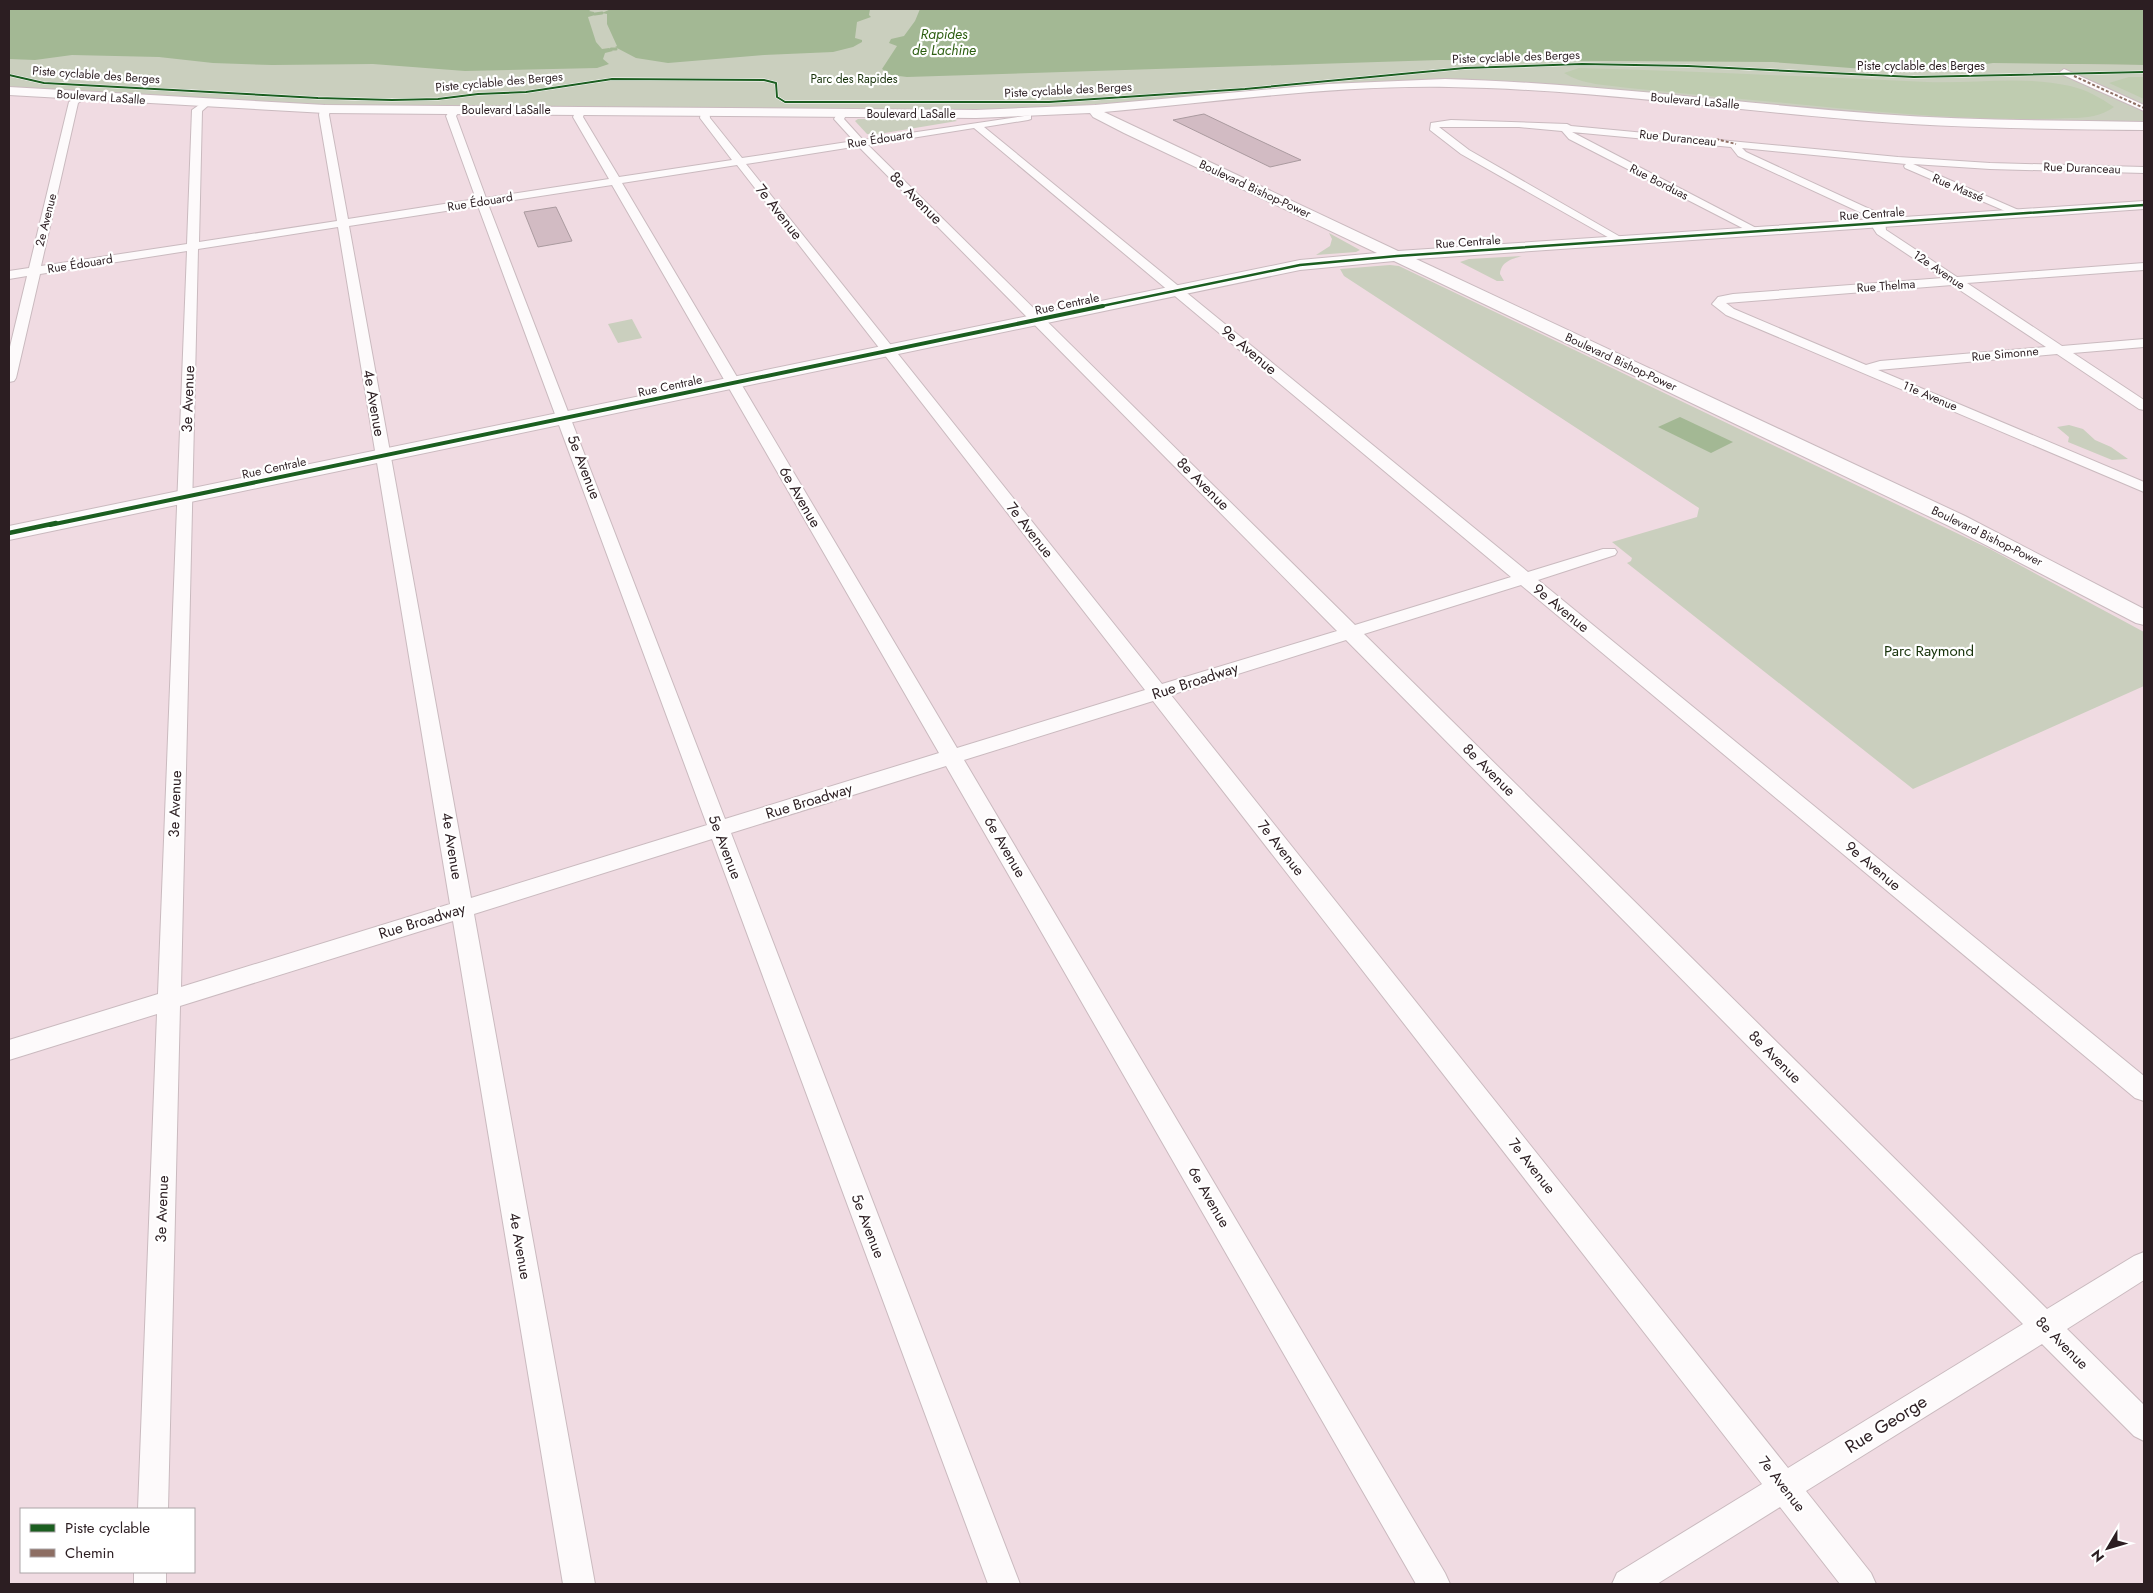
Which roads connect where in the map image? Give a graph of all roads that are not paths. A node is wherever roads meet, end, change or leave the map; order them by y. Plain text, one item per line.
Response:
1 (2064, 72) dead end
2 (9, 91) edge
3 (84, 96) junction
4 (1247, 96) junction
5 (206, 103) junction
6 (1161, 106) junction
7 (2144, 108) edge
8 (325, 109) junction
9 (1101, 109) junction
10 (455, 110) junction
11 (580, 111) junction
12 (706, 112) junction
13 (842, 113) junction
14 (1003, 114) junction
15 (1048, 115) junction
16 (1028, 117) junction
17 (1145, 122) junction
18 (977, 126) junction
19 (2144, 126) edge
20 (951, 128) junction
21 (1567, 128) junction
22 (1127, 130) junction
23 (861, 142) junction
24 (1736, 144) junction
25 (1898, 160) junction
26 (740, 162) junction
27 (2144, 170) edge
28 (615, 181) junction
29 (482, 202) junction
30 (2144, 205) edge
31 (2019, 214) junction
32 (1879, 223) junction
33 (342, 224) junction
34 (1369, 230) junction
35 (1756, 232) junction
36 (1620, 242) junction
37 (1396, 244) junction
38 (193, 246) junction
39 (1491, 251) junction
40 (1422, 255) junction
41 (2144, 266) edge
42 (33, 272) junction
43 (9, 276) edge
44 (1955, 281) junction
45 (1176, 291) junction
46 (1719, 302) joint
47 (1038, 320) junction
48 (2144, 343) edge
49 (888, 350) junction
50 (2060, 350) junction
51 (1867, 369) junction
52 (9, 378) edge
53 (734, 383) junction
54 (2144, 406) edge
55 (565, 418) junction
56 (383, 456) junction
57 (2144, 487) edge
58 (185, 497) junction
59 (9, 533) edge
60 (1609, 552) dead end
61 (2081, 564) dead end
62 (1525, 578) junction
63 (2144, 618) edge
64 (1350, 632) junction
65 (1158, 692) junction
66 (952, 757) junction
67 (718, 829) junction
68 (462, 909) junction
69 (169, 1000) junction
70 (9, 1050) edge
71 (2144, 1090) edge
72 (2144, 1265) edge
73 (2045, 1326) junction
74 (2144, 1426) edge
75 (1784, 1488) junction
76 (153, 1508) edge
77 (579, 1584) edge
78 (1004, 1584) edge
79 (1434, 1584) edge
80 (1628, 1584) edge
81 (1860, 1584) edge

1 - 7 street
2 - 3 street, Boulevard LaSalle
3 - 5 street, Boulevard LaSalle
3 - 42 street, 2e Avenue
4 - 6 street, Boulevard LaSalle
4 - 9 street, Boulevard LaSalle
4 - 19 street, Boulevard LaSalle
5 - 8 street, Boulevard LaSalle
5 - 38 street, 3e Avenue
6 - 9 street, Boulevard LaSalle
6 - 17 street
8 - 10 street, Boulevard LaSalle
8 - 33 street, 4e Avenue
9 - 14 street, Boulevard LaSalle
9 - 15 street, Boulevard LaSalle
9 - 17 street, Boulevard Bishop-Power
9 - 22 street, Boulevard Bishop-Power
10 - 11 street, Boulevard LaSalle
10 - 29 street, 5e Avenue
11 - 12 street, Boulevard LaSalle
11 - 28 street, 6e Avenue
12 - 13 street, Boulevard LaSalle
12 - 26 street, 7e Avenue
13 - 14 street, Boulevard LaSalle
13 - 23 street, 8e Avenue
14 - 16 street, Boulevard LaSalle
14 - 20 street, Rue Édouard
15 - 16 street, Boulevard LaSalle
15 - 22 street
16 - 18 street, Rue Édouard
17 - 34 street, Boulevard Bishop-Power
18 - 20 street, Rue Édouard
18 - 45 street, 9e Avenue
20 - 23 street, Rue Édouard
21 - 24 street, Rue Duranceau
21 - 35 street, Rue Borduas
21 - 36 street, Rue Duranceau
22 - 37 street, Boulevard Bishop-Power
23 - 26 street, Rue Édouard
23 - 47 street, 8e Avenue
24 - 25 street, Rue Duranceau
24 - 32 street, 12e Avenue
25 - 27 street, Rue Duranceau
25 - 31 street, Rue Massé
26 - 28 street, Rue Édouard
26 - 49 street, 7e Avenue
28 - 29 street, Rue Édouard
28 - 53 street, 6e Avenue
29 - 33 street, Rue Édouard
29 - 55 street, 5e Avenue
30 - 31 street, Rue Centrale
31 - 32 street, Rue Centrale
32 - 35 street, Rue Centrale
32 - 44 street, 12e Avenue
33 - 38 street, Rue Édouard
33 - 56 street, 4e Avenue
34 - 37 street
34 - 40 street, Boulevard Bishop-Power
35 - 36 street, Rue Centrale
36 - 39 street, Rue Centrale
37 - 39 street
37 - 40 street, Rue Centrale
37 - 45 street, Rue Centrale
37 - 63 street, Boulevard Bishop-Power
38 - 42 street, Rue Édouard
38 - 58 street, 3e Avenue
39 - 40 street, Rue Centrale
40 - 61 street, Boulevard Bishop-Power
41 - 44 street, Rue Thelma
42 - 43 street, Rue Édouard
42 - 52 street, 2e Avenue
44 - 46 street, Rue Thelma
44 - 50 street, 12e Avenue
45 - 47 street, Rue Centrale
45 - 62 street, 9e Avenue
46 - 51 street, 11e Avenue
47 - 49 street, Rue Centrale
47 - 64 street, 8e Avenue
48 - 50 street, Rue Simonne
49 - 53 street, Rue Centrale
49 - 65 street, 7e Avenue
50 - 51 street, Rue Simonne
50 - 54 street, 12e Avenue
51 - 57 street, 11e Avenue
53 - 55 street, Rue Centrale
53 - 66 street, 6e Avenue
55 - 56 street, Rue Centrale
55 - 67 street, 5e Avenue
56 - 58 street, Rue Centrale
56 - 68 street, 4e Avenue
58 - 59 street, Rue Centrale
58 - 69 street, 3e Avenue
60 - 62 street, Rue Broadway
62 - 64 street, Rue Broadway
62 - 71 street, 9e Avenue
64 - 65 street, Rue Broadway
64 - 73 street, 8e Avenue
65 - 66 street, Rue Broadway
65 - 75 street, 7e Avenue
66 - 67 street, Rue Broadway
66 - 79 street, 6e Avenue
67 - 68 street, Rue Broadway
67 - 78 street, 5e Avenue
68 - 69 street, Rue Broadway
68 - 77 street, 4e Avenue
69 - 70 street, Rue Broadway
69 - 76 street, 3e Avenue
72 - 73 street, Rue George
73 - 74 street, 8e Avenue
73 - 75 street, Rue George
75 - 80 street, Rue George
75 - 81 street, 7e Avenue

